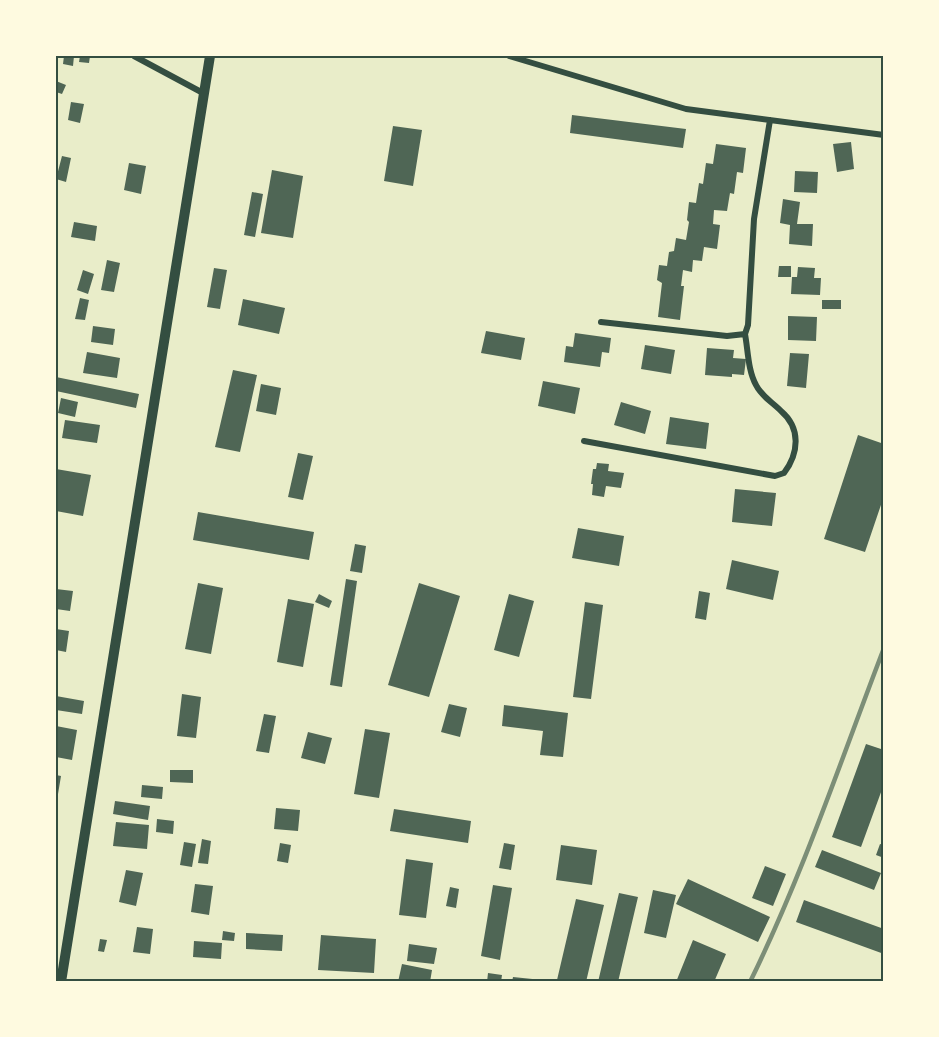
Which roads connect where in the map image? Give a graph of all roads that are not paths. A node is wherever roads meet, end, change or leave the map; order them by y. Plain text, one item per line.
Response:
1 (134, 56) edge
2 (210, 56) edge
3 (509, 56) edge
4 (203, 93) junction
5 (770, 120) junction
6 (883, 133) edge
7 (601, 322) dead end
8 (745, 334) junction
9 (584, 441) dead end
10 (61, 981) edge

1 - 4 street
2 - 4 street
3 - 5 street
4 - 10 street
5 - 6 street
5 - 8 street
7 - 8 street
8 - 9 street

